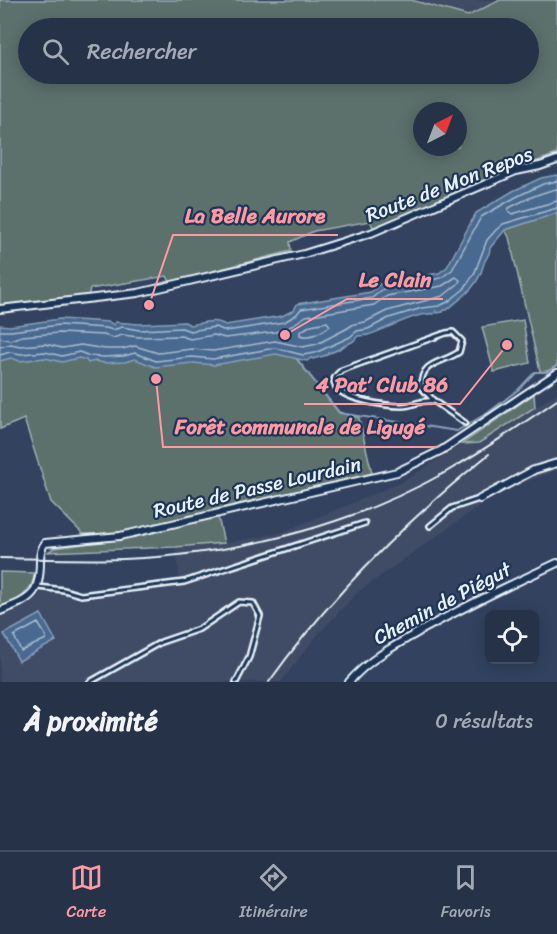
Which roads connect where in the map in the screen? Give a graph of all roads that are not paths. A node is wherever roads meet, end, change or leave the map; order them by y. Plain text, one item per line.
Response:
1 (557, 160) edge
2 (0, 309) edge
3 (557, 373) edge
4 (434, 402) junction
5 (465, 423) dead end
6 (557, 463) edge
7 (480, 499) joint
8 (365, 523) dead end
9 (430, 526) dead end
10 (557, 563) edge
11 (38, 587) junction
12 (0, 611) edge
13 (90, 682) edge
14 (236, 682) edge
15 (349, 682) edge

1 - 2 street, Route de Mon Repos
3 - 11 street, Route de Passe Lourdain
4 - 4 lane
4 - 5 lane
6 - 7 street
7 - 9 lane
8 - 11 lane
10 - 15 street, Chemin de Piégut
11 - 12 street
13 - 14 lane

